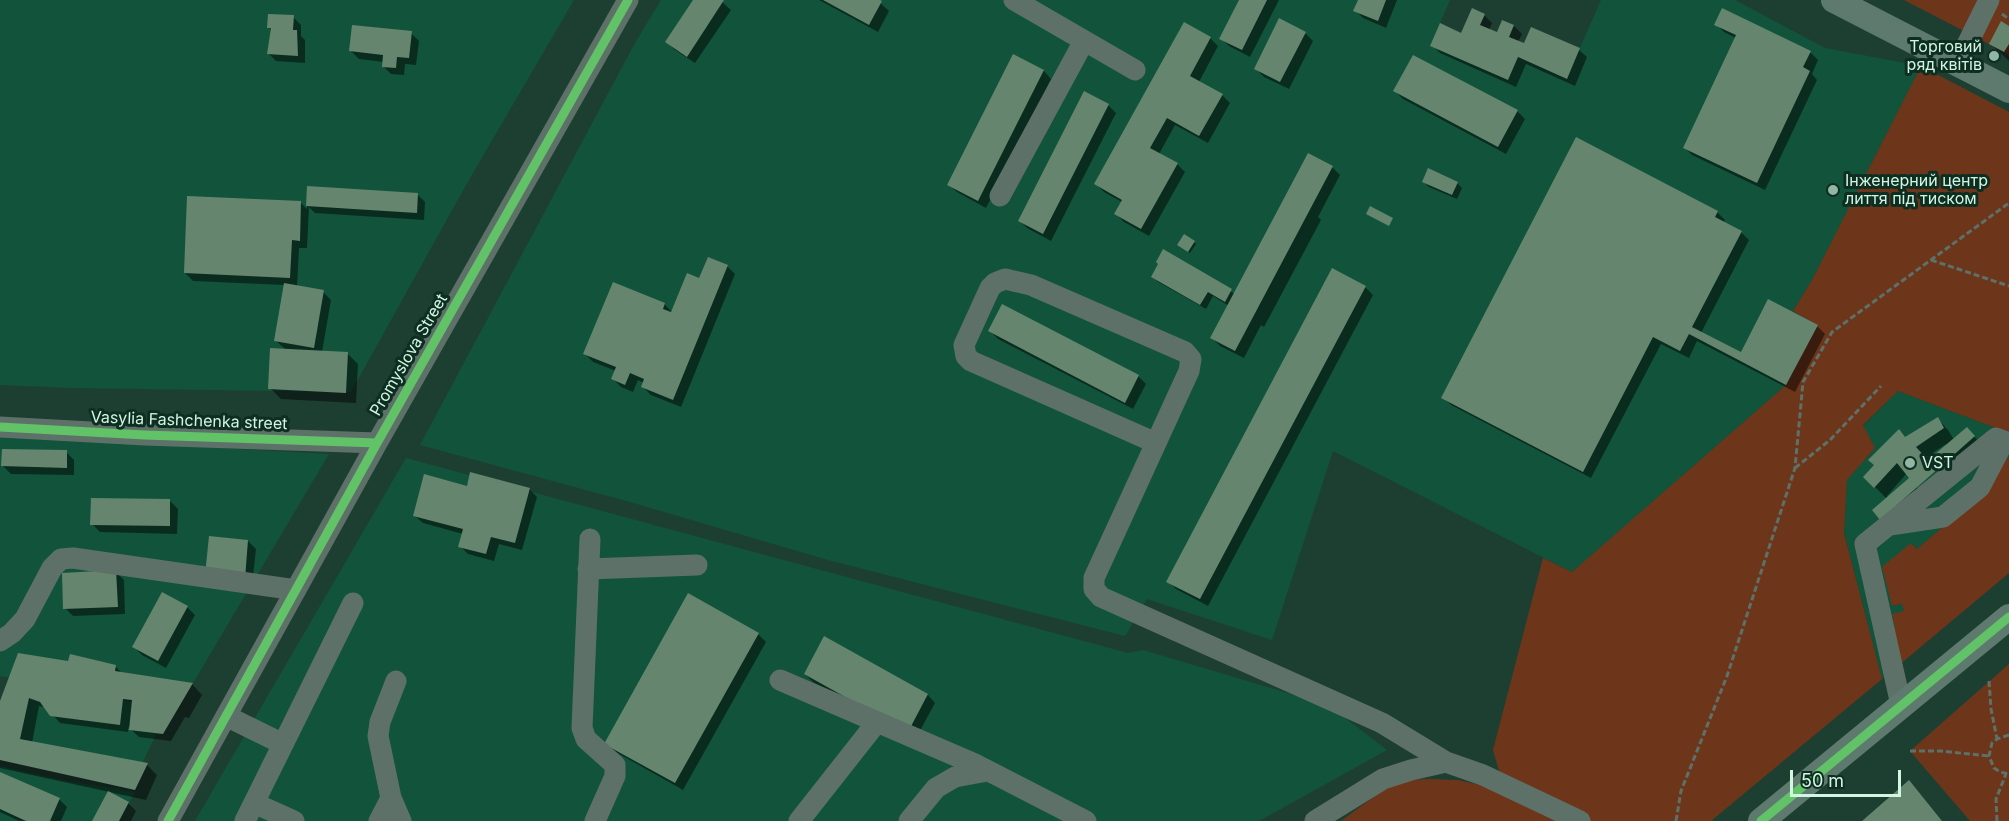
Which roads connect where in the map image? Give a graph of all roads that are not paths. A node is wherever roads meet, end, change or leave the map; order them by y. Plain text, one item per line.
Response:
1 (628, 0) edge
2 (1014, 0) edge
3 (1834, 0) edge
4 (1989, 0) edge
5 (1050, 9) edge
6 (1084, 41) junction
7 (1958, 63) junction
8 (1136, 70) dead end
9 (2009, 90) edge
10 (1000, 196) dead end
11 (0, 427) edge
12 (377, 442) junction
13 (2007, 442) edge
14 (1156, 443) junction
15 (590, 539) dead end
16 (697, 565) dead end
17 (588, 569) junction
18 (296, 590) junction
19 (353, 603) dead end
20 (2009, 617) edge
21 (0, 641) edge
22 (780, 680) dead end
23 (396, 681) dead end
24 (1901, 705) junction
25 (226, 716) junction
26 (877, 722) junction
27 (283, 744) junction
28 (1446, 762) junction
29 (987, 771) junction
30 (249, 812) edge
31 (380, 820) edge
32 (168, 821) edge
33 (294, 821) edge
34 (595, 821) edge
35 (799, 821) edge
36 (909, 821) edge
37 (1086, 821) edge
38 (1315, 821) edge
39 (1580, 821) edge
40 (1761, 821) edge

1 - 12 street, Promyslova Street
2 - 5 street
3 - 7 main road
4 - 7 street
5 - 6 street
6 - 8 street
6 - 10 street
7 - 9 main road
11 - 12 street, Vasylia Fashchenka street
12 - 18 street, Promyslova Street
13 - 24 street
14 - 14 street
14 - 28 street
15 - 17 street
16 - 17 street
17 - 34 street
18 - 21 street
18 - 25 street, Promyslova Street
19 - 27 street
20 - 24 main road
22 - 26 street
23 - 31 street
24 - 40 main road
25 - 27 street
25 - 32 street, Promyslova Street
26 - 29 street
26 - 35 street
27 - 30 street
28 - 38 street
28 - 39 street
29 - 36 street
29 - 37 street
30 - 33 street

